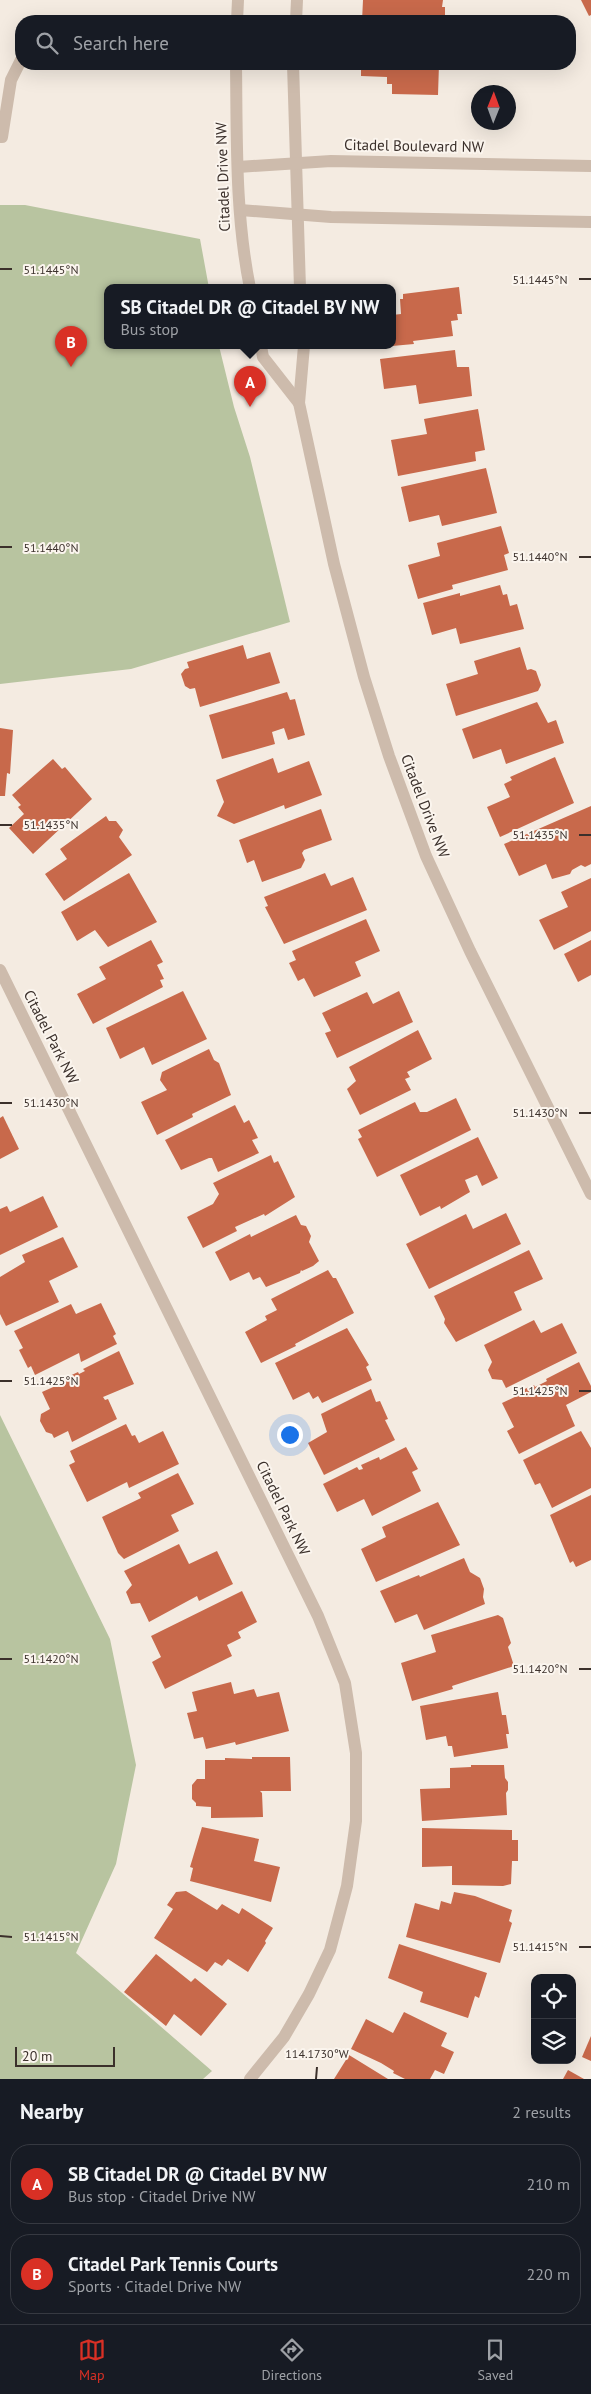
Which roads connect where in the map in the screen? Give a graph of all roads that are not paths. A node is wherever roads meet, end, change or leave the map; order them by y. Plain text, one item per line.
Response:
1 (238, 0) edge
2 (297, 0) edge
3 (237, 15) edge
4 (296, 15) edge
5 (16, 70) edge
6 (236, 70) edge
7 (293, 70) edge
8 (0, 136) edge
9 (296, 162) junction
10 (591, 166) edge
11 (238, 167) junction
12 (240, 210) junction
13 (296, 215) junction
14 (591, 222) edge
15 (249, 284) edge
16 (300, 284) edge
17 (262, 349) edge
18 (304, 349) edge
19 (300, 403) junction
20 (0, 970) edge
21 (591, 1194) edge
22 (250, 2079) edge

1 - 3 street
2 - 4 street
5 - 8 street
6 - 11 street, Citadel Drive NW
7 - 9 street
9 - 10 street, Citadel Boulevard NW
9 - 11 street, Citadel Boulevard NW
9 - 13 street
11 - 12 street, Citadel Drive NW
12 - 13 street
12 - 15 street, Citadel Drive NW
13 - 14 street
13 - 16 street
17 - 19 street, Citadel Drive NW
18 - 19 street, Citadel Drive NW
19 - 21 street, Citadel Drive NW
20 - 22 street, Citadel Park NW

